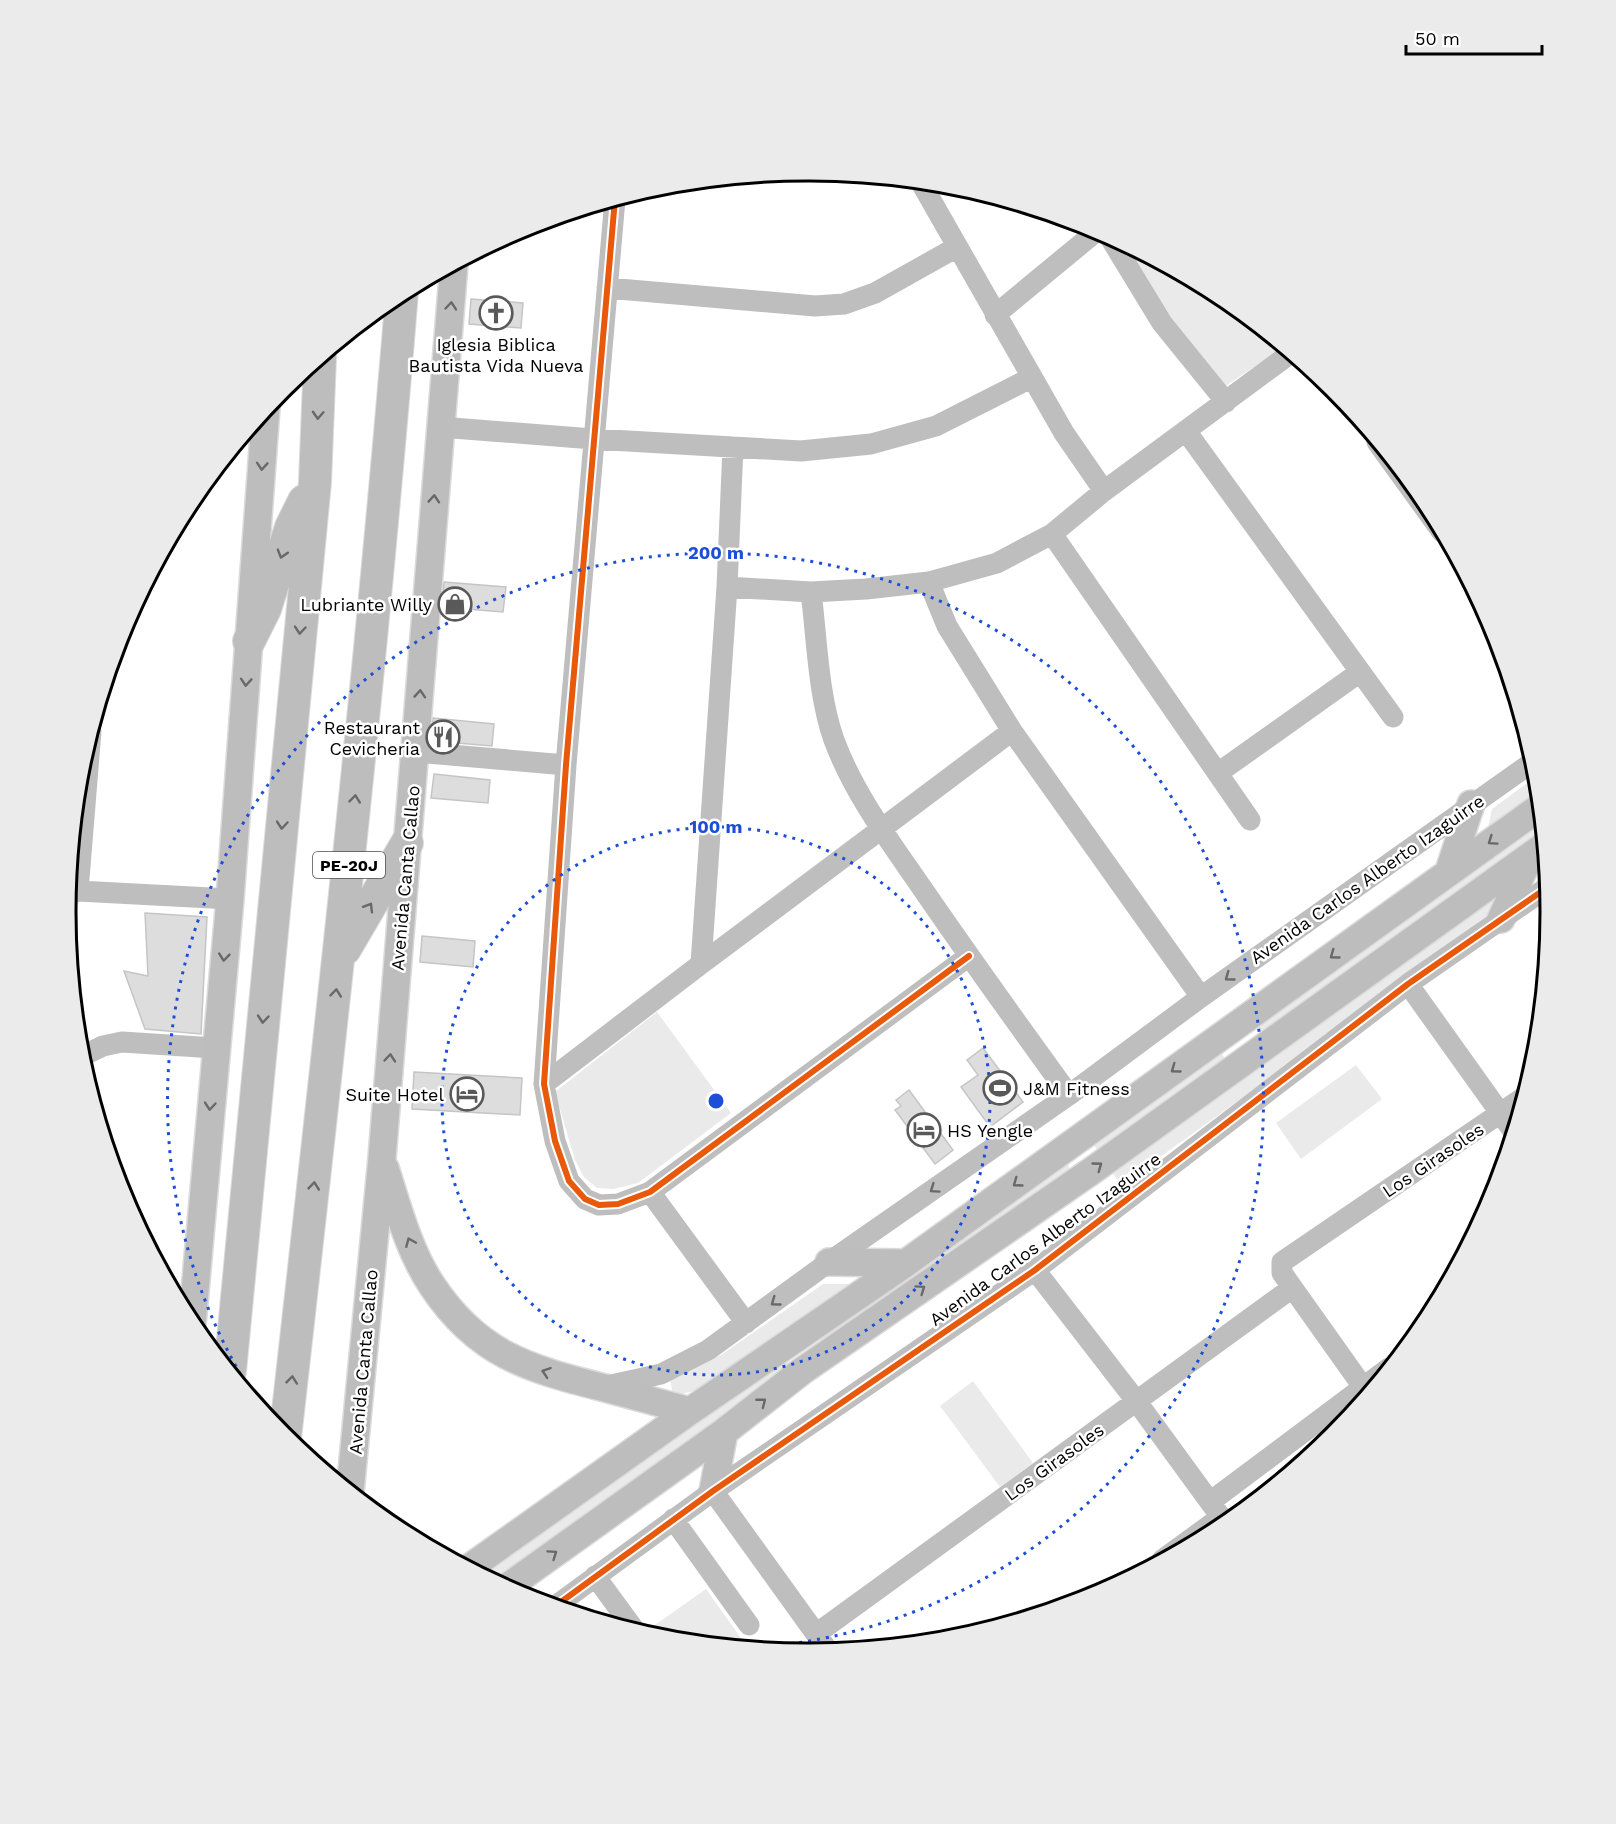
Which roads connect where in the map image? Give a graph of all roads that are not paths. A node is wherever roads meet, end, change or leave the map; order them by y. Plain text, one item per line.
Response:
1 (925, 191) edge
2 (614, 206) edge
3 (1090, 237) edge
4 (957, 247) junction
5 (1117, 249) edge
6 (453, 273) edge
7 (607, 288) junction
8 (401, 305) edge
9 (995, 315) junction
10 (1285, 358) edge
11 (321, 367) edge
12 (1031, 378) junction
13 (1226, 402) junction
14 (266, 422) edge
15 (440, 427) junction
16 (1186, 431) junction
17 (593, 439) junction
18 (733, 447) junction
19 (315, 482) junction
20 (1104, 492) junction
21 (1052, 534) junction
22 (929, 582) junction
23 (727, 587) junction
24 (811, 592) junction
25 (249, 640) junction
26 (1360, 672) junction
27 (1393, 717) dead end
28 (1012, 731) junction
29 (416, 752) junction
30 (566, 765) junction
31 (1525, 767) edge
32 (1218, 773) junction
33 (1471, 804) junction
34 (1532, 812) edge
35 (1250, 820) dead end
36 (881, 829) junction
37 (407, 843) junction
38 (1536, 851) edge
39 (1449, 871) junction
40 (77, 893) edge
41 (1539, 893) edge
42 (230, 899) junction
43 (1501, 919) junction
44 (969, 956) junction
45 (340, 958) junction
46 (701, 964) junction
47 (1408, 984) junction
48 (1201, 997) junction
49 (1239, 1023) junction
50 (215, 1048) junction
51 (90, 1052) edge
52 (1253, 1055) junction
53 (544, 1084) junction
54 (1069, 1095) junction
55 (1514, 1104) edge
56 (1500, 1114) junction
57 (1508, 1124) edge
58 (382, 1158) junction
59 (650, 1192) junction
60 (829, 1262) junction
61 (906, 1263) junction
62 (1035, 1270) junction
63 (1292, 1288) junction
64 (193, 1308) edge
65 (746, 1323) junction
66 (784, 1347) junction
67 (231, 1361) edge
68 (802, 1371) junction
69 (602, 1388) junction
70 (1363, 1388) edge
71 (1137, 1402) junction
72 (1345, 1408) edge
73 (690, 1411) junction
74 (287, 1424) edge
75 (724, 1432) junction
76 (351, 1482) edge
77 (713, 1491) junction
78 (1219, 1514) edge
79 (673, 1519) junction
80 (1203, 1527) edge
81 (476, 1563) edge
82 (595, 1576) junction
83 (515, 1582) edge
84 (561, 1601) edge
85 (628, 1621) edge
86 (749, 1625) dead end
87 (816, 1634) junction
88 (822, 1643) edge

1 - 4 street
2 - 7 street
3 - 9 street
4 - 7 street
4 - 9 street
5 - 13 street
15 -> 6 main road, Avenida Canta Callao
7 - 17 street
45 -> 8 highway, PE-20J
9 - 12 street
10 - 13 street
11 -> 19 highway
12 - 18 street
12 - 20 street
13 - 16 street
14 -> 25 main road
15 - 17 street
29 -> 15 main road, Avenida Canta Callao
16 - 20 street
16 - 26 street
17 - 18 street
17 - 30 street
18 - 23 street
19 -> 25 highway
19 -> 67 highway
20 - 21 street
21 - 22 street
21 - 32 street
22 - 24 street
22 - 28 street
23 - 24 street
23 - 46 street
24 - 36 street
25 -> 42 main road
26 - 27 street
26 - 32 street
28 - 36 street
28 - 48 street
29 - 30 street
29 - 37 main road, Avenida Canta Callao
30 - 53 street
31 - 33 street, Avenida Carlos Alberto Izaguirre
32 - 35 street
33 - 39 main road
33 -> 48 street, Avenida Carlos Alberto Izaguirre
34 -> 39 main road
36 - 44 street
36 - 46 street
45 -> 37 highway
58 -> 37 main road, Avenida Canta Callao
38 - 43 main road
38 - 52 main road, Avenida Carlos Alberto Izaguirre
39 -> 49 main road
40 - 42 street
41 - 43 street, Avenida Carlos Alberto Izaguirre
42 -> 50 main road
43 - 47 street, Avenida Carlos Alberto Izaguirre
44 - 54 street
44 - 59 street
74 -> 45 highway, PE-20J
46 - 53 street
47 - 56 street
47 - 62 street, Avenida Carlos Alberto Izaguirre
48 - 54 street, Avenida Carlos Alberto Izaguirre
49 - 52 main road
49 -> 61 main road
50 - 51 street
50 -> 64 main road
68 -> 52 main road, Avenida Carlos Alberto Izaguirre
53 - 59 street
54 -> 60 street, Avenida Carlos Alberto Izaguirre
55 - 56 street, Los Girasoles
56 - 57 street
56 - 63 street, Los Girasoles
69 -> 58 main road
58 - 76 main road, Avenida Canta Callao
59 - 65 street
60 - 61 main road
60 -> 65 street, Avenida Carlos Alberto Izaguirre
61 - 66 main road
62 - 71 street
62 - 77 street, Avenida Carlos Alberto Izaguirre
63 - 70 street
63 - 71 street, Los Girasoles
65 - 69 street, Avenida Carlos Alberto Izaguirre
66 - 68 main road
66 - 73 main road
75 -> 68 main road, Avenida Carlos Alberto Izaguirre
69 - 73 main road
71 - 78 street
71 - 87 street, Los Girasoles
72 - 78 street
73 - 81 main road
75 - 77 main road
83 -> 75 main road, Avenida Carlos Alberto Izaguirre
77 - 79 street, Avenida Carlos Alberto Izaguirre
77 - 87 street
78 - 80 street
79 - 82 street, Avenida Carlos Alberto Izaguirre
79 - 86 street
82 - 84 street, Avenida Carlos Alberto Izaguirre
82 - 85 street
87 - 88 street

